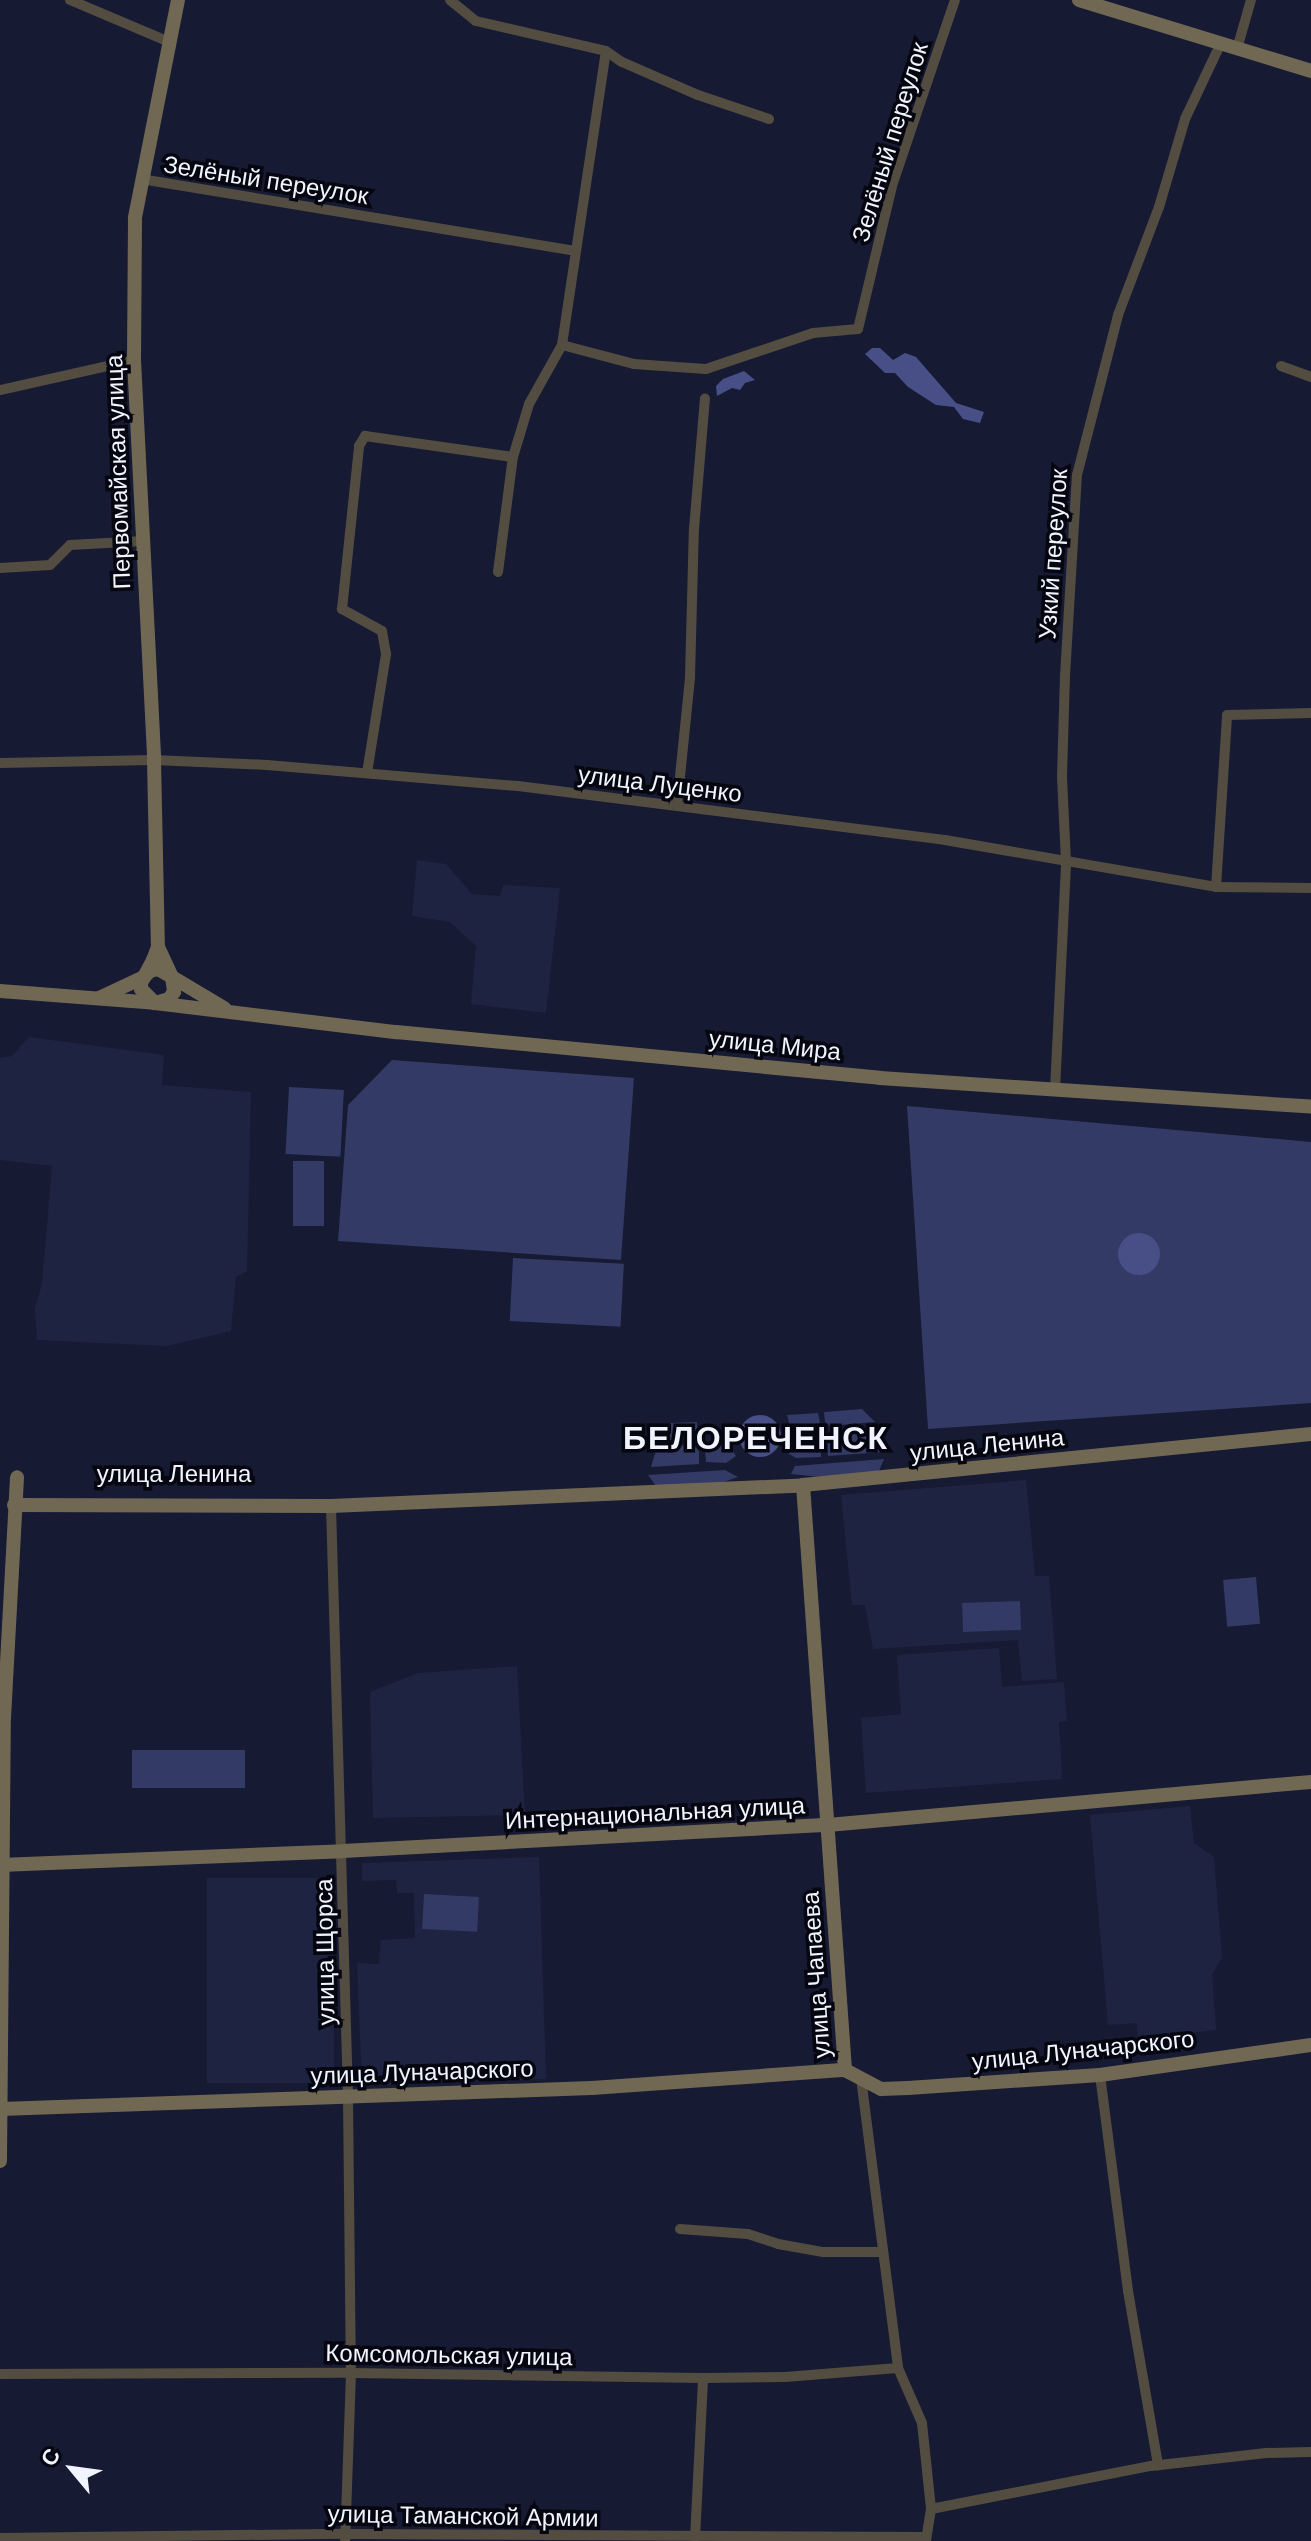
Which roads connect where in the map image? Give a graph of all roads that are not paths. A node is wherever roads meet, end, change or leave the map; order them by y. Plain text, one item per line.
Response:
1 (70, 0) edge
2 (178, 0) edge
3 (450, 0) edge
4 (955, 0) edge
5 (1079, 0) edge
6 (1251, 0) edge
7 (167, 41) junction
8 (1220, 45) junction
9 (1237, 49) junction
10 (606, 51) junction
11 (1311, 71) edge
12 (769, 119) dead end
13 (141, 179) junction
14 (575, 251) junction
15 (562, 345) junction
16 (134, 360) junction
17 (1281, 366) dead end
18 (1311, 377) edge
19 (0, 390) edge
20 (705, 398) dead end
21 (513, 457) junction
22 (143, 541) junction
23 (0, 568) edge
24 (498, 572) dead end
25 (1311, 713) edge
26 (154, 760) junction
27 (0, 763) edge
28 (367, 773) junction
29 (677, 806) junction
30 (1066, 862) junction
31 (1216, 887) junction
32 (1311, 888) edge
33 (158, 947) junction
34 (144, 977) junction
35 (172, 977) junction
36 (0, 991) edge
37 (99, 998) junction
38 (155, 1003) junction
39 (235, 1014) junction
40 (1055, 1090) junction
41 (1311, 1107) edge
42 (1311, 1434) edge
43 (17, 1477) dead end
44 (803, 1485) junction
45 (14, 1500) junction
46 (331, 1506) junction
47 (2, 1718) edge
48 (1311, 1782) edge
49 (828, 1825) junction
50 (343, 1851) junction
51 (0, 1865) edge
52 (1311, 2045) edge
53 (845, 2070) junction
54 (1100, 2075) junction
55 (861, 2078) junction
56 (348, 2097) junction
57 (0, 2109) edge
58 (0, 2161) edge
59 (680, 2229) dead end
60 (881, 2252) junction
61 (898, 2368) junction
62 (351, 2373) junction
63 (0, 2374) edge
64 (703, 2378) junction
65 (1311, 2452) edge
66 (1158, 2465) junction
67 (931, 2509) junction
68 (0, 2538) edge
69 (345, 2538) edge
70 (695, 2538) junction
71 (926, 2539) edge

1 - 7 street
2 - 7 street, Первомайская улица
3 - 10 street
4 - 15 street, Зелёный переулок
5 - 8 street
6 - 9 street
7 - 13 street, Первомайская улица
8 - 9 street
8 - 30 street, Узкий переулок
9 - 11 street
10 - 12 street
10 - 14 street
13 - 14 street, Зелёный переулок
13 - 16 street, Первомайская улица
14 - 15 street
15 - 21 street
16 - 19 street
16 - 22 street, Первомайская улица
17 - 18 street
20 - 29 street
21 - 24 street
21 - 28 street
22 - 23 street
22 - 26 street, Первомайская улица
25 - 31 street
26 - 27 street, улица Луценко
26 - 28 street, улица Луценко
26 - 33 street, Первомайская улица
28 - 29 street, улица Луценко
29 - 30 street, улица Луценко
30 - 31 street, улица Луценко
30 - 40 street, Узкий переулок
31 - 32 street, улица Луценко
33 - 34 street, Первомайская улица
33 - 35 street, Первомайская улица
34 - 35 street
34 - 37 street, улица Мира
34 - 38 street
35 - 38 street
35 - 39 street, улица Мира
36 - 37 street, улица Мира
37 - 38 street, улица Мира
38 - 39 street, улица Мира
39 - 40 street, улица Мира
40 - 41 street, улица Мира
42 - 44 street, улица Ленина
43 - 45 street
44 - 46 street, улица Ленина
44 - 49 street, улица Чапаева
45 - 46 street, улица Ленина
45 - 47 street
46 - 50 street, улица Щорса
47 - 51 street
48 - 49 street, Интернациональная улица
49 - 50 street, Интернациональная улица
49 - 53 street, улица Чапаева
50 - 51 street, Интернациональная улица
50 - 56 street, улица Щорса
51 - 57 street
52 - 54 street, улица Луначарского
53 - 55 street, улица Чапаева
53 - 56 street, улица Луначарского
54 - 55 street, улица Луначарского
54 - 66 street
55 - 60 street, улица Чапаева
56 - 57 street, улица Луначарского
56 - 62 street, улица Щорса
57 - 58 street
59 - 60 street
60 - 61 street, улица Чапаева
61 - 64 street, Комсомольская улица
61 - 67 street, улица Чапаева
62 - 63 street, Комсомольская улица
62 - 64 street, Комсомольская улица
62 - 69 street, улица Щорса
64 - 70 street
65 - 66 street
66 - 67 street
67 - 71 street, улица Чапаева
68 - 69 street, улица Таманской Армии
69 - 70 street, улица Таманской Армии
70 - 71 street, улица Таманской Армии

